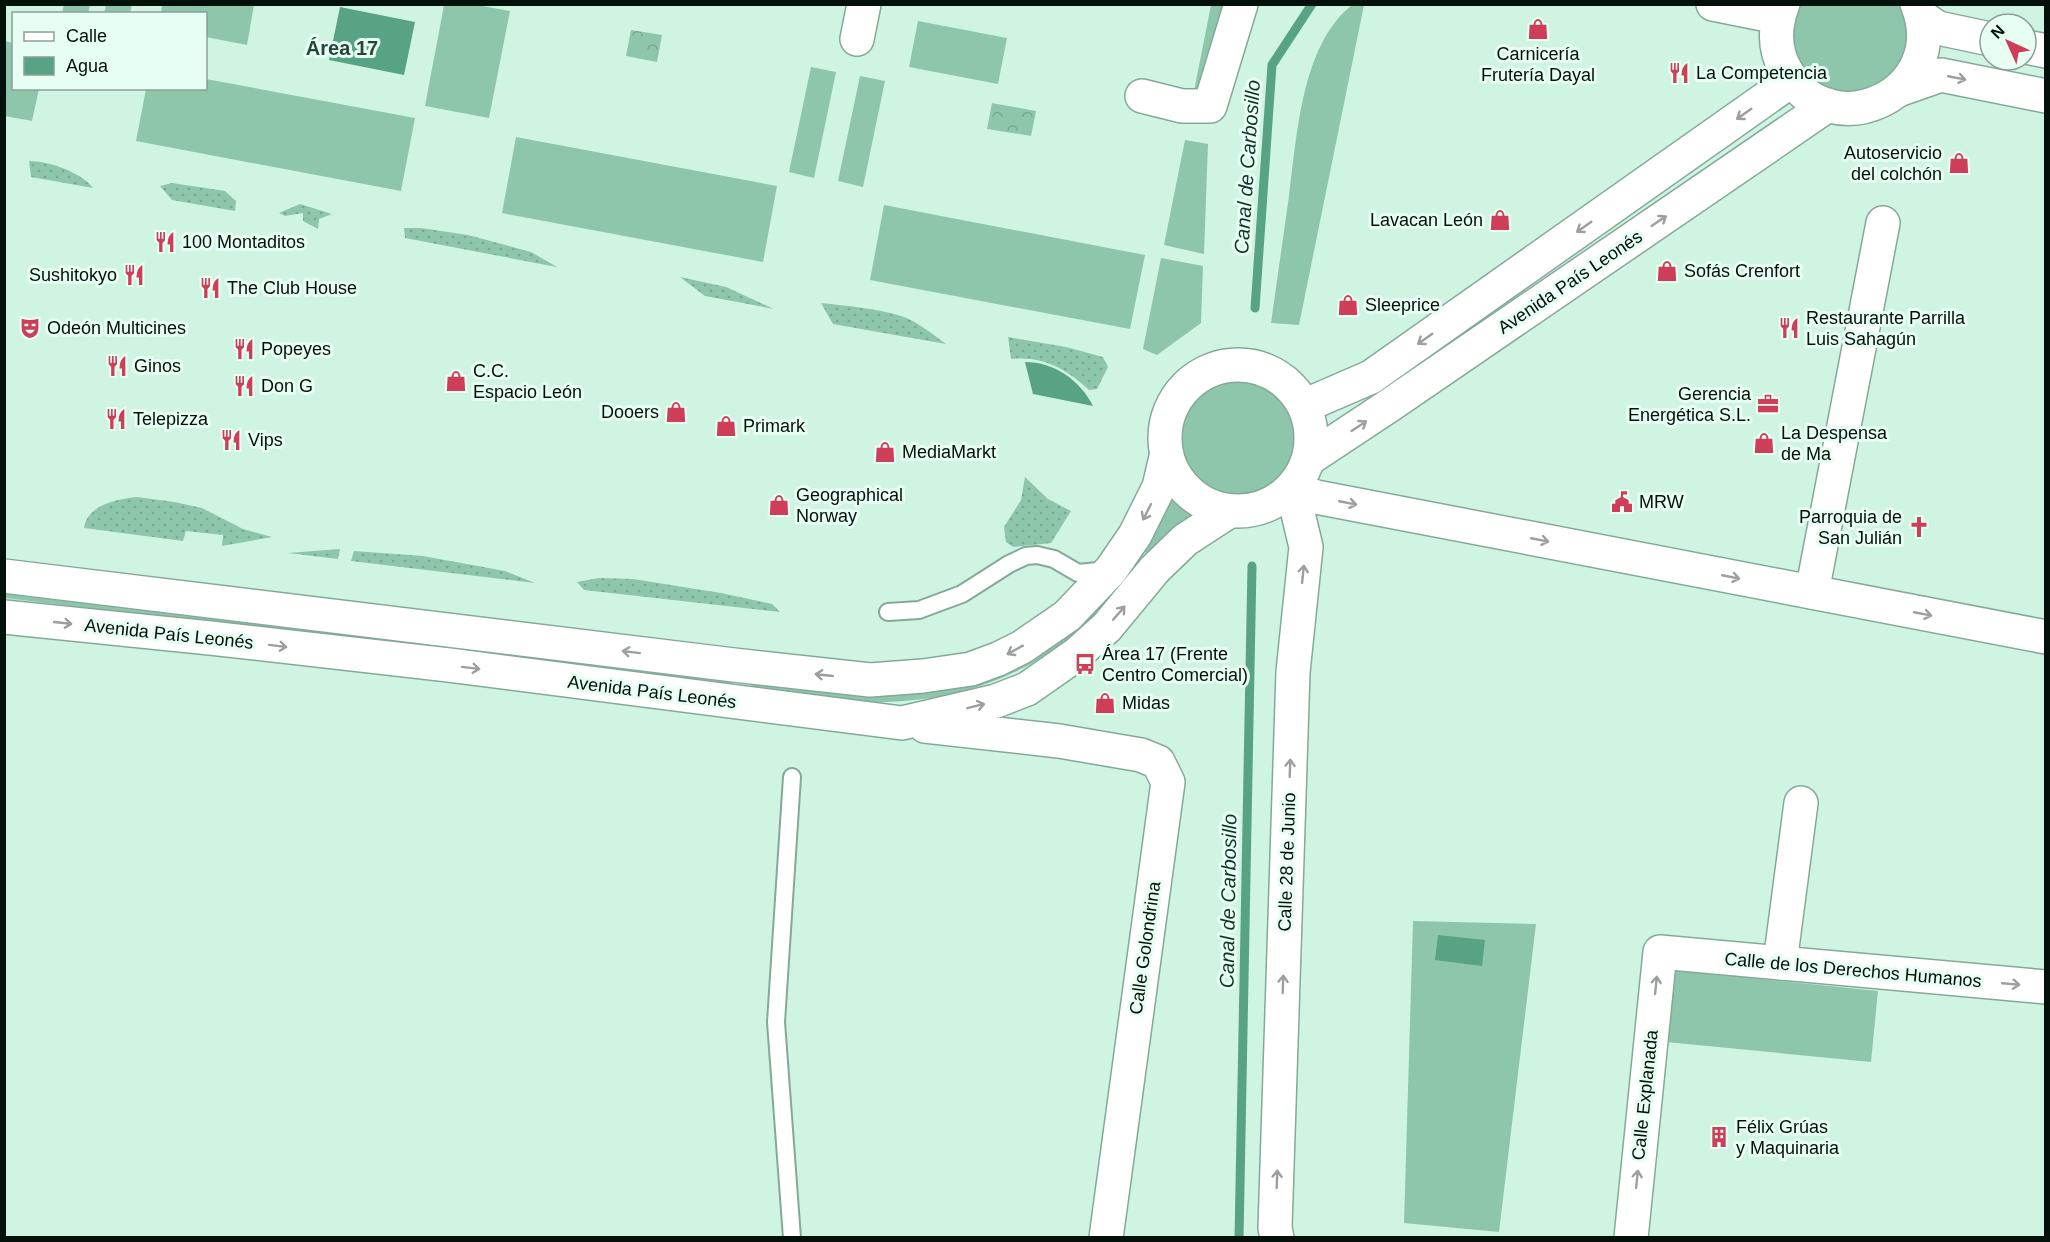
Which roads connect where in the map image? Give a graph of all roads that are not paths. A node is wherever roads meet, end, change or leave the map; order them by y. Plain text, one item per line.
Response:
1 (864, 4) edge
2 (1241, 4) edge
3 (1713, 4) edge
4 (1780, 11) edge
5 (1920, 11) edge
6 (1978, 36) edge
7 (857, 39) dead end
8 (1791, 80) junction
9 (1901, 89) junction
10 (1142, 96) dead end
11 (2046, 96) edge
12 (1828, 105) junction
13 (1883, 223) dead end
14 (1304, 406) junction
15 (1166, 457) junction
16 (1310, 458) junction
17 (1292, 488) junction
18 (1228, 512) junction
19 (1111, 570) junction
20 (4, 576) edge
21 (1812, 592) junction
22 (888, 612) dead end
23 (4, 617) edge
24 (2046, 637) edge
25 (1027, 689) junction
26 (903, 723) junction
27 (1059, 741) junction
28 (792, 777) dead end
29 (1801, 803) dead end
30 (1660, 951) joint
31 (1780, 963) junction
32 (2046, 987) edge
33 (792, 1238) edge
34 (1106, 1238) edge
35 (1277, 1238) edge
36 (1631, 1238) edge

1 - 7 street
2 - 10 street
3 - 4 street
4 - 8 street
5 - 6 street
5 - 9 street
8 - 12 street
8 -> 14 street, Avenida País Leonés
9 -> 11 street
9 - 12 street
16 -> 12 street, Avenida País Leonés
13 - 21 street
14 - 15 street
14 - 16 street
15 - 18 street
15 -> 19 street, Avenida País Leonés
16 - 17 street
17 - 18 street
17 -> 21 street
35 -> 17 street, Calle 28 de Junio
25 -> 18 street, Avenida País Leonés
19 -> 20 street, Avenida País Leonés
19 - 22 lane
21 -> 24 street
23 -> 26 street, Avenida País Leonés
26 -> 25 street, Avenida País Leonés
25 - 27 street, Calle Golondrina
26 - 27 street, Calle Golondrina
27 - 34 street, Calle Golondrina
28 - 33 lane
29 - 31 street
30 - 31 street, Calle de los Derechos Humanos
36 -> 30 street, Calle Explanada
31 -> 32 street, Calle de los Derechos Humanos

